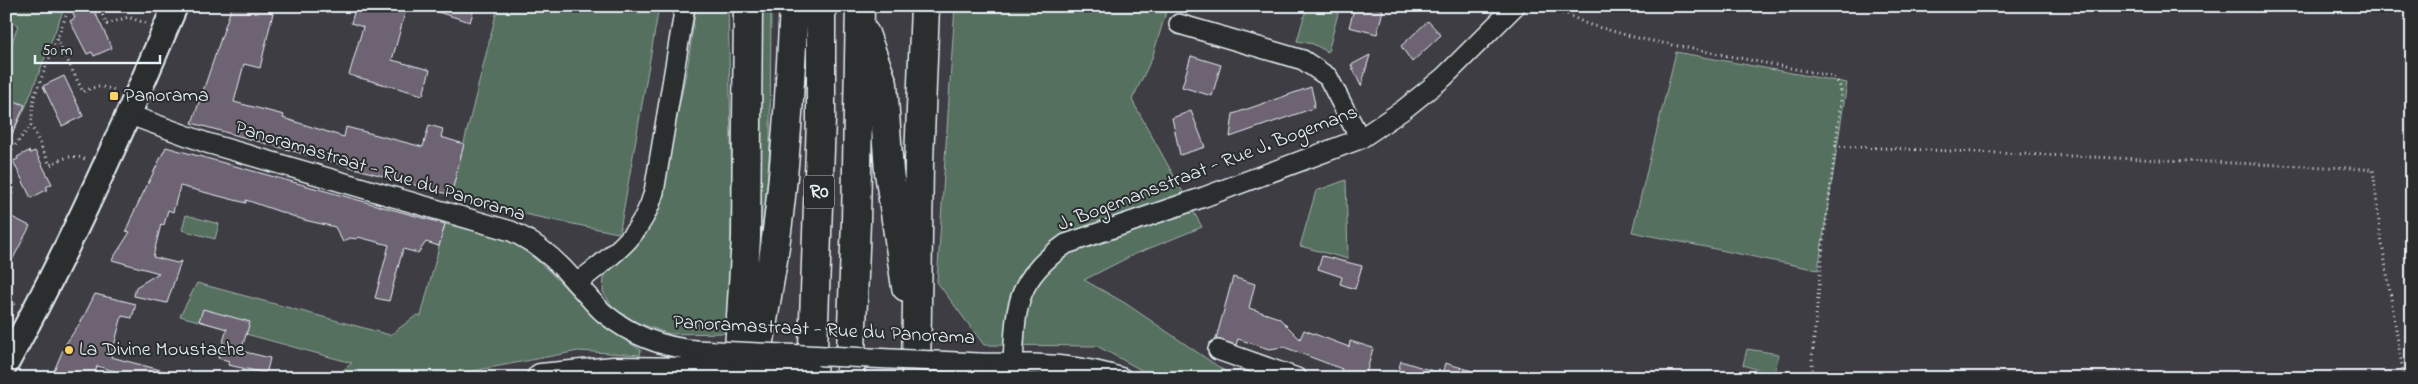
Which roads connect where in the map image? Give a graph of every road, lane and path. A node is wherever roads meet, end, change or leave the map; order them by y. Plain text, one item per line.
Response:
1 (70, 6) edge
2 (98, 6) edge
3 (175, 6) edge
4 (686, 6) edge
5 (748, 6) edge
6 (794, 6) edge
7 (820, 6) edge
8 (925, 6) edge
9 (1515, 6) edge
10 (1534, 6) edge
11 (860, 12) edge
12 (148, 24) dead end
13 (1179, 24) dead end
14 (57, 38) junction
15 (120, 92) dead end
16 (130, 115) junction
17 (31, 125) junction
18 (1360, 139) junction
19 (1835, 146) junction
20 (6, 157) edge
21 (89, 161) dead end
22 (6, 164) edge
23 (6, 205) edge
24 (577, 283) junction
25 (6, 298) edge
26 (17, 306) dead end
27 (916, 338) junction
28 (1218, 350) dead end
29 (695, 361) junction
30 (1013, 363) junction
31 (6, 364) edge
32 (542, 378) edge
33 (745, 378) edge
34 (756, 378) edge
35 (812, 378) edge
36 (850, 378) edge
37 (916, 378) edge
38 (1122, 378) edge
39 (1298, 378) edge
40 (1812, 378) edge
41 (2404, 378) edge

1 - 14 path
2 - 12 path
3 - 16 main road
4 - 24 street
5 - 33 highway
6 - 34 highway
7 - 35 highway, R0
8 - 27 highway
9 - 18 street, J. Bogemansstraat - Rue J. Bogemans
10 - 19 path
11 - 27 highway
11 - 36 highway, R0
13 - 18 street
14 - 15 path
14 - 17 path
16 - 24 street, Panoramastraat - Rue du Panorama
16 - 31 main road
17 - 20 path
17 - 21 path
18 - 30 street, J. Bogemansstraat - Rue J. Bogemans
19 - 40 path
19 - 41 path
22 - 23 path
24 - 29 street, Panoramastraat - Rue du Panorama
25 - 26 path
27 - 37 highway
28 - 39 street
29 - 30 street, Panoramastraat - Rue du Panorama, bridge
29 - 32 highway
29 - 35 highway, bridge
30 - 38 street, Panoramastraat - Rue du Panorama

